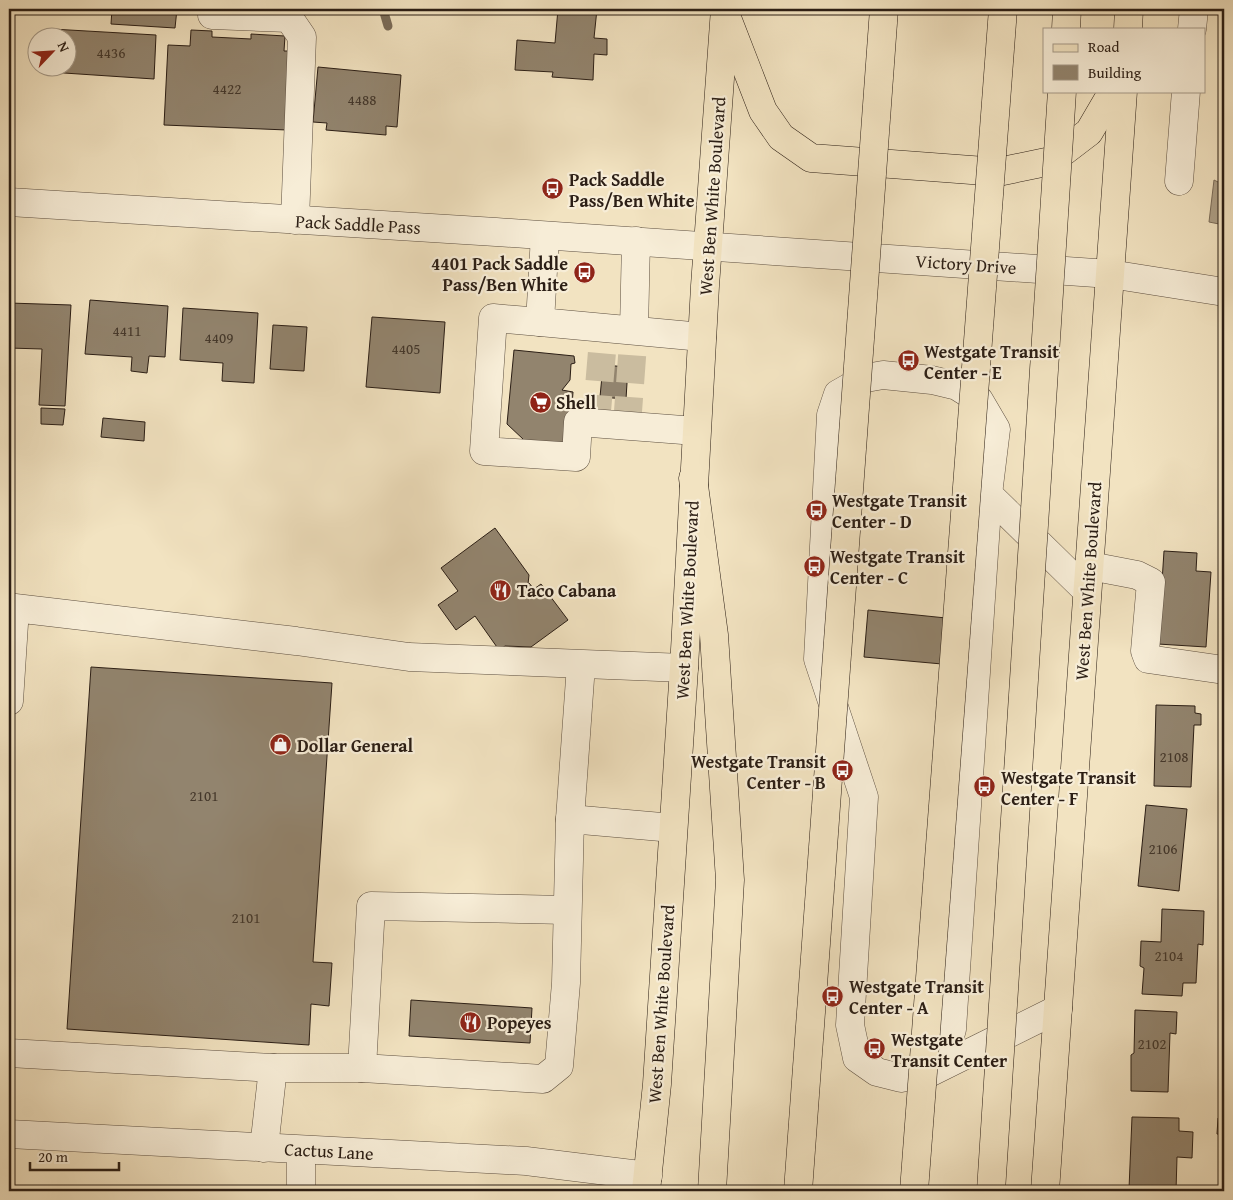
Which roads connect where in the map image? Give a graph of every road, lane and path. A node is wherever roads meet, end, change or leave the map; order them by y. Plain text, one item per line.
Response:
1 (884, 9) edge
2 (1003, 9) edge
3 (1067, 9) edge
4 (1129, 9) edge
5 (1194, 9) edge
6 (725, 10) edge
7 (212, 15) dead end
8 (1066, 28) edge
9 (1128, 28) edge
10 (1192, 28) edge
11 (1062, 92) edge
12 (1112, 92) edge
13 (1123, 92) edge
14 (1186, 92) edge
15 (1179, 181) dead end
16 (9, 202) edge
17 (295, 220) junction
18 (545, 236) junction
19 (636, 241) junction
20 (707, 246) junction
21 (1110, 274) junction
22 (1224, 292) edge
23 (540, 322) junction
24 (634, 330) junction
25 (702, 337) junction
26 (696, 431) junction
27 (693, 478) junction
28 (988, 494) junction
29 (1088, 579) junction
30 (581, 665) junction
31 (684, 668) junction
32 (1224, 670) edge
33 (9, 701) edge
34 (570, 819) junction
35 (673, 828) junction
36 (568, 910) junction
37 (1058, 1009) junction
38 (9, 1053) edge
39 (942, 1066) junction
40 (273, 1068) junction
41 (362, 1068) junction
42 (9, 1134) edge
43 (264, 1148) junction
44 (300, 1150) junction
45 (647, 1184) edge
46 (301, 1191) edge
47 (712, 1191) edge
48 (798, 1191) edge
49 (914, 1191) edge
50 (991, 1191) edge
51 (1045, 1191) edge

1 - 48 main road, bridge
2 - 49 main road, bridge
3 - 8 main road
4 - 9 main road
5 - 10 street
6 - 12 main road
6 - 20 main road, West Ben White Boulevard
7 - 17 street
11 - 50 main road, bridge
13 - 21 main road, West Ben White Boulevard
14 - 15 street
16 - 17 street, Pack Saddle Pass
17 - 18 street, Pack Saddle Pass
18 - 19 street, Pack Saddle Pass
18 - 23 street
19 - 20 street, Pack Saddle Pass
19 - 24 street
20 - 21 street, Victory Drive
20 - 25 main road, West Ben White Boulevard
21 - 22 street, Victory Drive
21 - 29 main road, West Ben White Boulevard
23 - 24 street
23 - 26 street
24 - 25 street
25 - 26 main road, West Ben White Boulevard
26 - 27 main road, West Ben White Boulevard
27 - 31 main road, West Ben White Boulevard
27 - 47 main road
28 - 29 street
28 - 39 street
28 - 39 street
29 - 32 street
29 - 37 main road, West Ben White Boulevard
30 - 31 street
30 - 33 street
30 - 34 street
31 - 35 main road, West Ben White Boulevard
34 - 35 street
34 - 36 street
35 - 45 main road, West Ben White Boulevard
36 - 41 street
36 - 41 street
37 - 39 street
37 - 51 main road, West Ben White Boulevard
38 - 40 street
40 - 41 street
40 - 43 street
42 - 43 street, Cactus Lane
43 - 44 street, Cactus Lane
44 - 45 street, Cactus Lane
44 - 46 street

